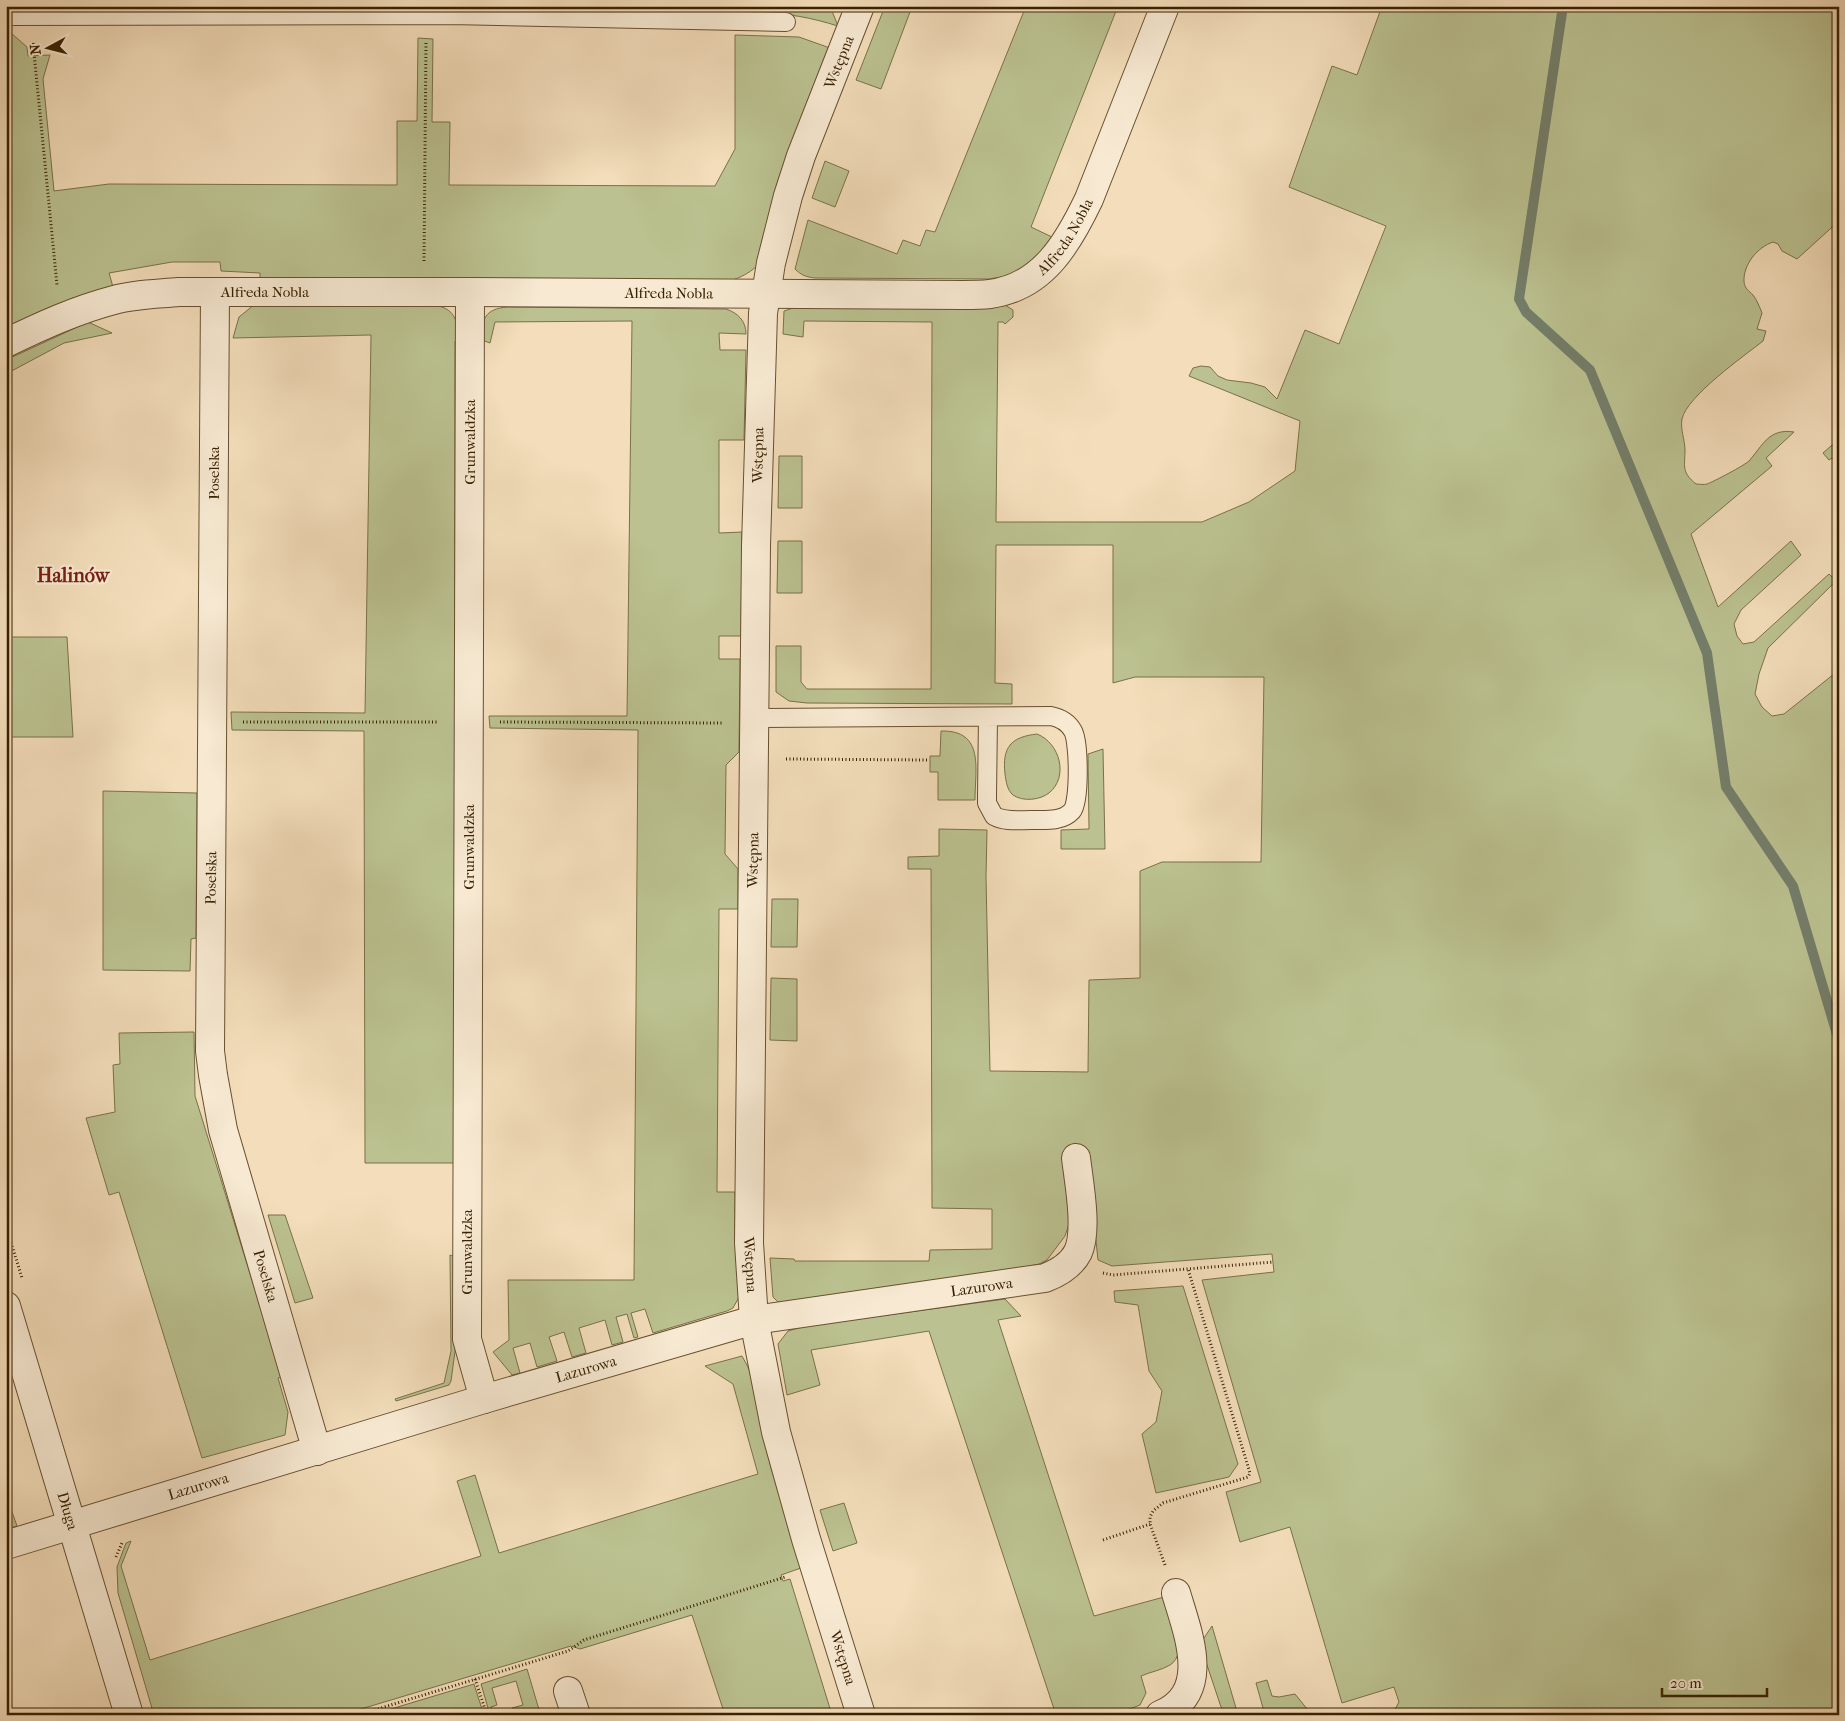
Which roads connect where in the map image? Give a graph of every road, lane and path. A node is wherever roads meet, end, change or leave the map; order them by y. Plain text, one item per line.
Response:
1 (860, 6) edge
2 (1166, 6) edge
3 (126, 11) edge
4 (6, 16) edge
5 (786, 22) dead end
6 (33, 39) dead end
7 (426, 41) dead end
8 (215, 292) junction
9 (470, 292) junction
10 (424, 293) junction
11 (765, 294) junction
12 (60, 318) junction
13 (6, 343) edge
14 (988, 716) junction
15 (755, 718) junction
16 (780, 758) dead end
17 (929, 760) dead end
18 (1076, 1158) dead end
19 (6, 1226) edge
20 (1273, 1262) dead end
21 (1069, 1264) junction
22 (1188, 1269) junction
23 (23, 1282) dead end
24 (6, 1306) edge
25 (754, 1320) junction
26 (484, 1399) junction
27 (316, 1450) junction
28 (1150, 1524) junction
29 (72, 1526) junction
30 (126, 1539) dead end
31 (1103, 1540) dead end
32 (6, 1545) edge
33 (115, 1560) dead end
34 (782, 1578) dead end
35 (1176, 1593) joint
36 (475, 1679) junction
37 (485, 1709) dead end
38 (365, 1714) edge
39 (130, 1715) edge
40 (358, 1715) edge
41 (861, 1715) edge
42 (1160, 1715) edge

1 - 11 street, Wstępna
2 - 11 street, Alfreda Nobla
3 - 4 lane
3 - 5 lane
6 - 12 path
7 - 10 path
8 - 10 street, Alfreda Nobla
8 - 12 street, Alfreda Nobla
8 - 27 street, Poselska
9 - 10 street, Alfreda Nobla
9 - 11 street, Alfreda Nobla
9 - 26 street, Grunwaldzka
11 - 15 street, Wstępna
12 - 13 street, Alfreda Nobla
14 - 14 lane
14 - 15 lane
15 - 25 street, Wstępna
16 - 17 path
18 - 21 street
19 - 23 path
20 - 22 path
21 - 22 path
21 - 25 street, Lazurowa
22 - 28 path
24 - 29 street, Długa
25 - 26 street, Lazurowa
25 - 41 street, Wstępna
26 - 27 street, Lazurowa
27 - 29 street, Lazurowa
28 - 31 path
28 - 35 path
29 - 32 street, Lazurowa
29 - 39 street, Długa
30 - 33 path
34 - 36 path
35 - 42 street
36 - 37 path
36 - 38 path
38 - 40 path

